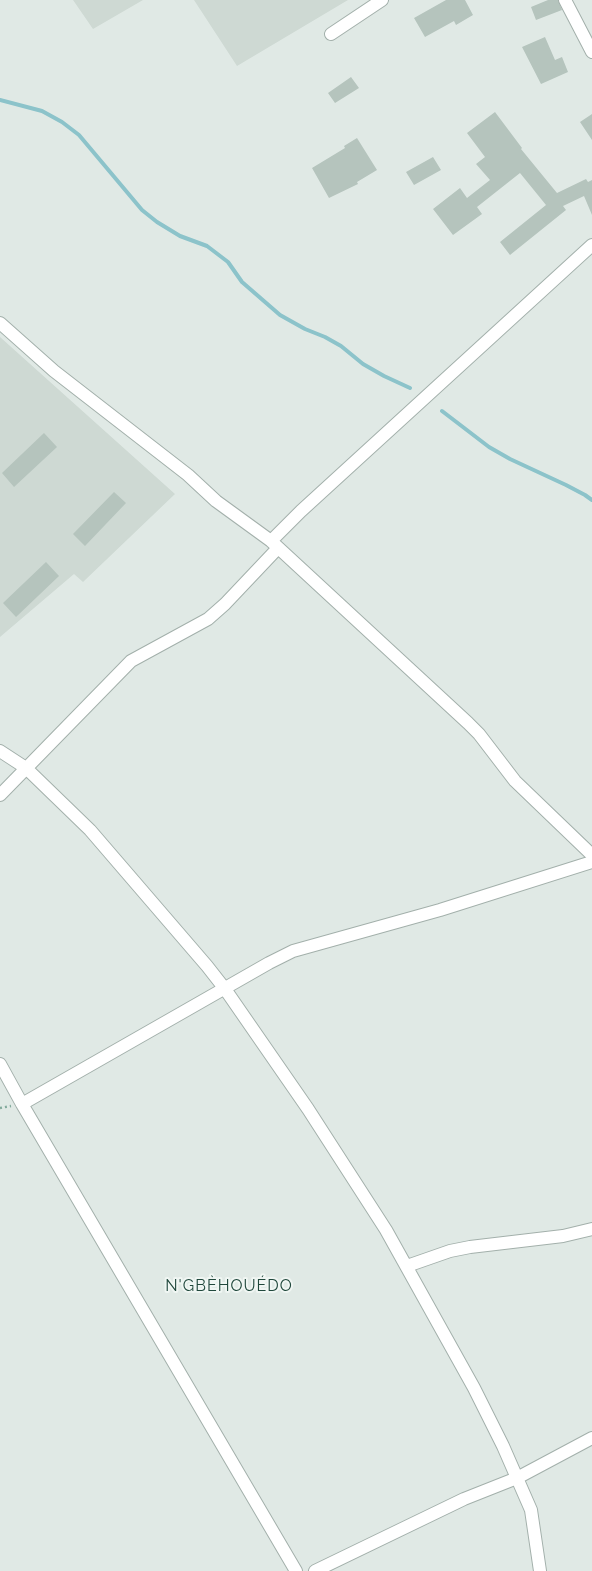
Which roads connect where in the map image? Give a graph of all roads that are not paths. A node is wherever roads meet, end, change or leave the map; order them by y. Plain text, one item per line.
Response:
1 (382, 0) edge
2 (565, 0) edge
3 (331, 34) dead end
4 (592, 52) edge
5 (592, 245) edge
6 (0, 323) edge
7 (275, 545) junction
8 (0, 751) edge
9 (26, 768) junction
10 (0, 795) edge
11 (592, 855) edge
12 (592, 862) edge
13 (225, 989) junction
14 (0, 1064) edge
15 (22, 1104) junction
16 (592, 1229) edge
17 (407, 1266) junction
18 (592, 1438) edge
19 (517, 1478) junction
20 (296, 1571) edge
21 (315, 1571) edge
22 (540, 1571) edge

1 - 3 street
2 - 4 street
5 - 7 street
6 - 7 street
7 - 9 street
7 - 11 street
8 - 9 street
9 - 10 street
9 - 13 street
12 - 13 street
13 - 15 street
13 - 17 street
14 - 15 street
15 - 20 street
16 - 17 street
17 - 19 street
18 - 19 street
19 - 21 street
19 - 22 street

